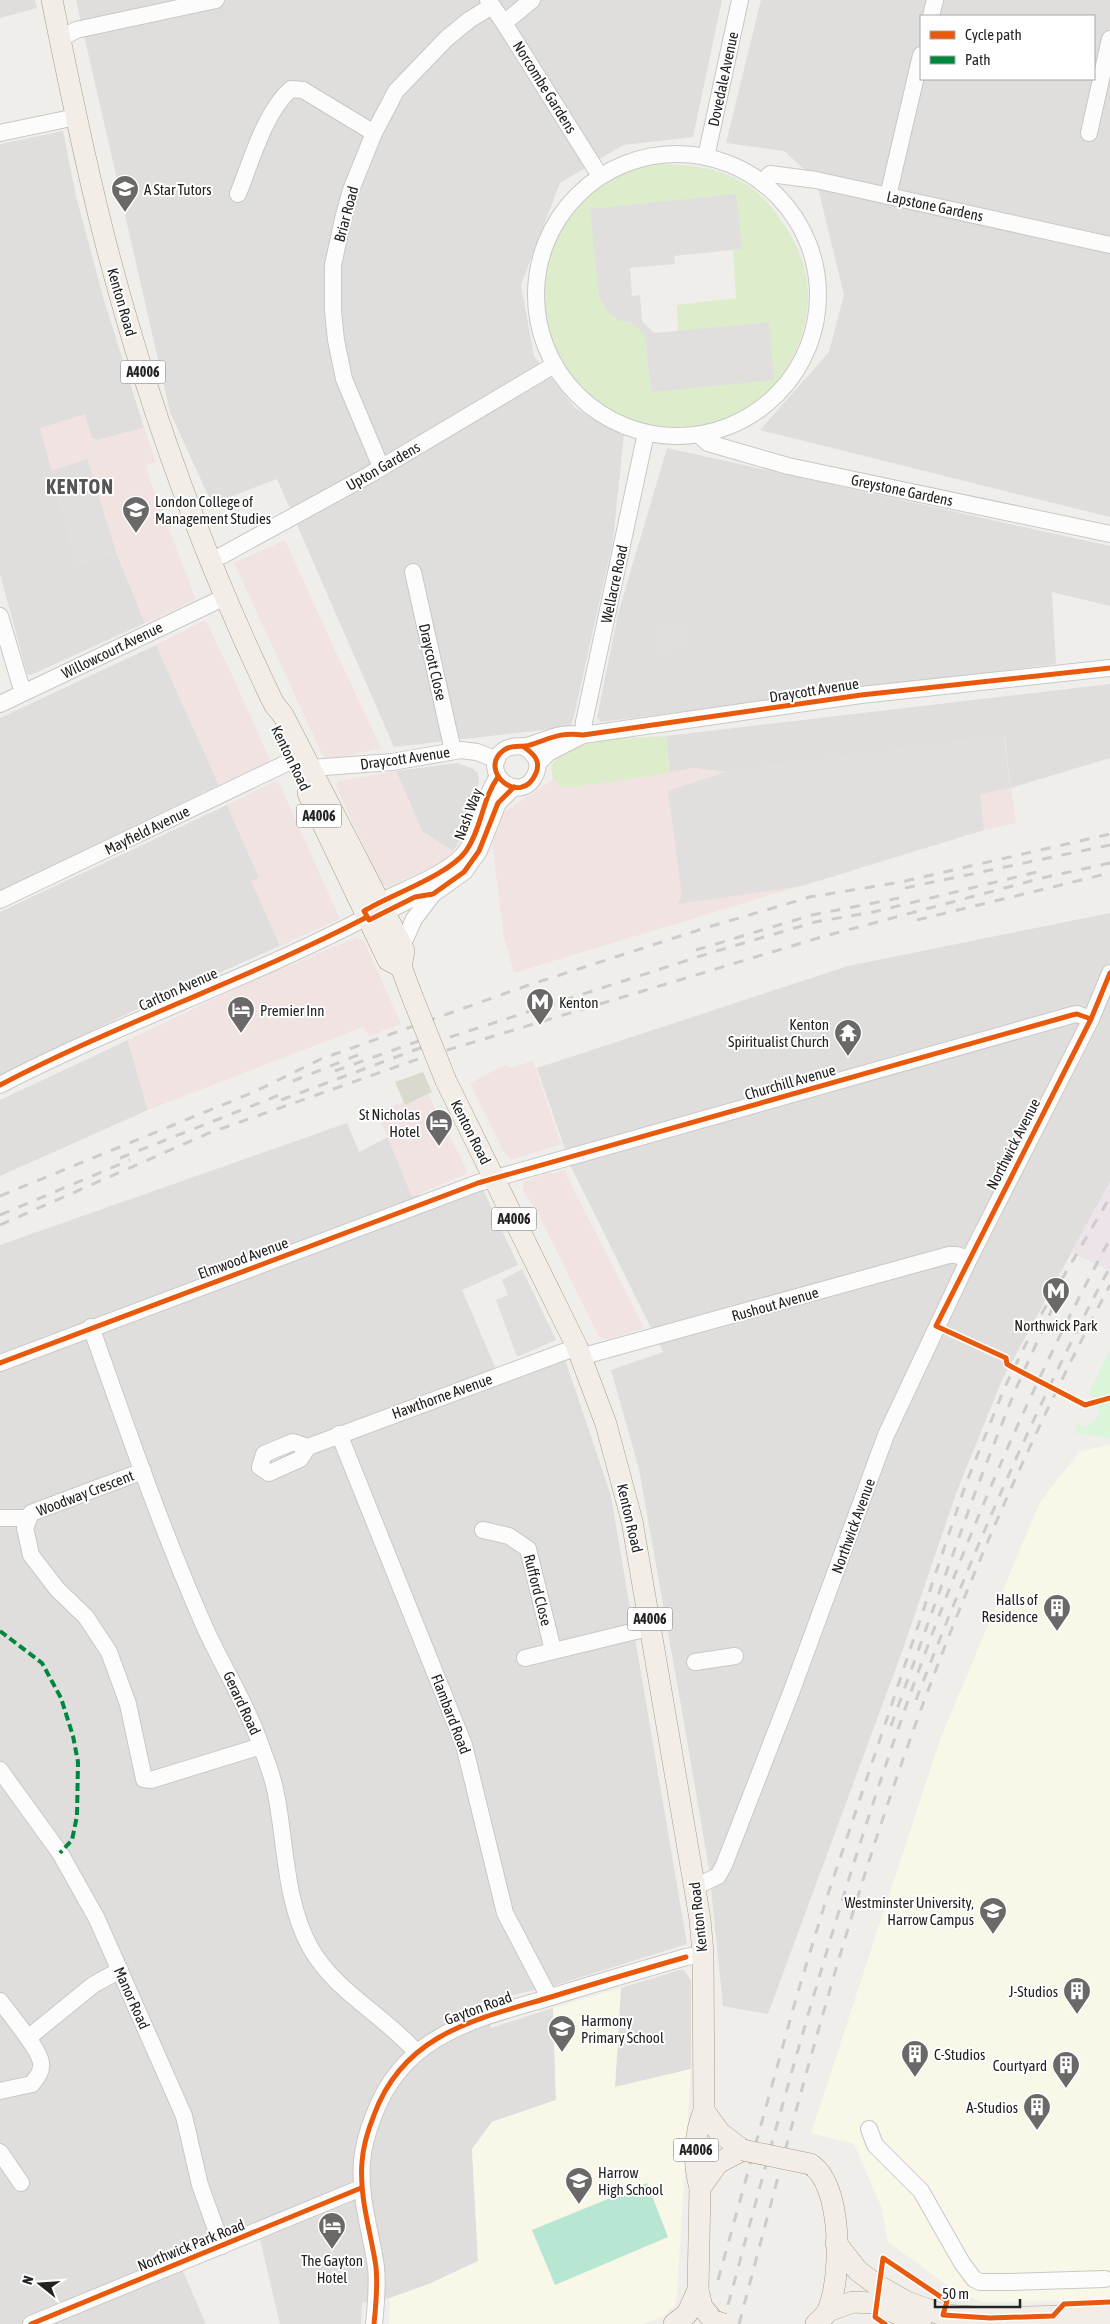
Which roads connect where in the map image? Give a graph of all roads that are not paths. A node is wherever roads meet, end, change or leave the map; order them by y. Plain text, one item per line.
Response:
1 (52, 0) edge
2 (216, 0) edge
3 (532, 0) edge
4 (740, 0) edge
5 (935, 0) edge
6 (490, 3) edge
7 (931, 15) edge
8 (504, 23) junction
9 (60, 39) junction
10 (1110, 39) edge
11 (920, 59) edge
12 (76, 117) junction
13 (0, 133) edge
14 (374, 133) junction
15 (1090, 133) dead end
16 (706, 157) junction
17 (600, 176) junction
18 (762, 183) junction
19 (238, 194) dead end
20 (888, 196) junction
21 (1110, 245) edge
22 (554, 365) junction
23 (646, 433) junction
24 (699, 435) junction
25 (381, 467) junction
26 (1110, 534) edge
27 (210, 562) junction
28 (413, 572) dead end
29 (225, 597) junction
30 (0, 616) edge
31 (1110, 668) edge
32 (22, 693) junction
33 (0, 704) edge
34 (583, 729) junction
35 (524, 748) junction
36 (453, 751) junction
37 (497, 760) junction
38 (538, 763) junction
39 (302, 764) junction
40 (498, 776) junction
41 (514, 787) junction
42 (433, 894) junction
43 (0, 900) edge
44 (373, 912) junction
45 (402, 957) junction
46 (1110, 973) edge
47 (1092, 1018) junction
48 (0, 1085) edge
49 (495, 1178) junction
50 (968, 1259) junction
51 (92, 1327) junction
52 (579, 1352) junction
53 (0, 1363) edge
54 (340, 1434) junction
55 (308, 1447) dead end
56 (143, 1472) junction
57 (0, 1518) edge
58 (28, 1518) junction
59 (483, 1530) dead end
60 (652, 1628) junction
61 (553, 1650) junction
62 (735, 1656) dead end
63 (525, 1658) dead end
64 (695, 1662) dead end
65 (261, 1746) junction
66 (0, 1770) edge
67 (695, 1887) junction
68 (703, 1954) junction
69 (120, 1970) junction
70 (549, 1998) junction
71 (0, 2001) edge
72 (28, 2038) junction
73 (416, 2052) junction
74 (0, 2091) edge
75 (704, 2111) junction
76 (869, 2129) dead end
77 (743, 2150) junction
78 (0, 2152) edge
79 (21, 2184) dead end
80 (361, 2188) junction
81 (700, 2188) junction
82 (836, 2243) junction
83 (222, 2246) junction
84 (1105, 2279) dead end
85 (698, 2290) junction
86 (1110, 2315) edge
87 (822, 2318) edge
88 (711, 2323) edge
89 (31, 2324) edge
90 (374, 2324) edge
91 (674, 2324) edge
92 (921, 2324) edge

1 - 9 main road, Kenton Road / A4006
2 - 9 street
3 - 8 street
4 - 16 street, Dovedale Avenue
5 - 7 street
6 - 8 street, Norcombe Gardens
6 - 14 street, Briar Road
8 - 17 street, Norcombe Gardens
9 - 12 main road, Kenton Road / A4006
10 - 15 street
11 - 20 street
12 - 13 street
12 - 27 main road, Kenton Road / A4006
14 - 19 street
14 - 25 street, Briar Road
16 - 17 street
16 - 18 street
17 - 22 street
18 - 20 street, Lapstone Gardens
18 - 24 street
20 - 21 street, Lapstone Gardens
22 - 23 street
22 - 25 street, Upton Gardens
23 - 24 street
23 - 34 street, Wellacre Road
24 - 26 street, Greystone Gardens
25 - 27 street, Upton Gardens
27 - 29 main road, Kenton Road / A4006
28 - 36 street, Draycott Close
29 - 32 street, Willowcourt Avenue
29 - 39 main road, Kenton Road / A4006
30 - 32 street
31 - 34 street, Draycott Avenue
32 - 33 street, Willowcourt Avenue
34 - 35 street, Draycott Avenue
34 - 38 street, Draycott Avenue
35 - 37 street, Draycott Avenue
35 - 38 street
36 - 37 street, Draycott Avenue
36 - 39 street, Draycott Avenue
37 - 40 street
38 - 41 street, Draycott Avenue
39 - 43 street, Mayfield Avenue
39 - 44 main road, Kenton Road / A4006
40 - 41 street
40 - 44 street, Nash Way
41 - 42 street, Nash Way
42 - 44 street, Nash Way
42 - 45 street
44 - 45 main road, Kenton Road / A4006
44 - 48 street, Carlton Avenue
45 - 49 main road, Kenton Road / A4006, bridge
46 - 47 street, Northwick Avenue
47 - 49 street, Churchill Avenue
47 - 50 street, Northwick Avenue
49 - 51 street, Elmwood Avenue
49 - 52 main road, Kenton Road / A4006
50 - 52 street, Rushout Avenue
50 - 67 street, Northwick Avenue
51 - 53 street, Elmwood Avenue
51 - 56 street, Gerard Road
52 - 54 street, Hawthorne Avenue
52 - 60 main road, Kenton Road / A4006
54 - 55 street, Hawthorne Avenue
54 - 70 street, Flambard Road
56 - 58 street, Woodway Crescent
56 - 65 street, Gerard Road
57 - 58 street
58 - 65 street, Woodway Crescent
59 - 61 street, Rufford Close
60 - 61 street
60 - 67 main road, Kenton Road / A4006
61 - 63 street
62 - 64 street
65 - 73 street, Gerard Road
66 - 69 street, Manor Road
67 - 68 main road, Kenton Road / A4006
68 - 70 street, Gayton Road
68 - 75 main road, Kenton Road / A4006
69 - 72 street
69 - 83 street, Manor Road
70 - 73 street, Gayton Road
71 - 72 street
72 - 74 street
73 - 80 street, Gayton Road
75 - 77 main road, A4006
75 - 81 main road, Kenton Road / A4006
76 - 84 street
77 - 81 main road
77 - 82 main road, bridge
78 - 79 street
80 - 83 street, Northwick Park Road
80 - 90 street, Gayton Road
81 - 85 main road, Kenton Road
82 - 86 main road
82 - 87 main road
83 - 89 street, Northwick Park Road
85 - 88 main road
85 - 91 main road
87 - 92 main road

